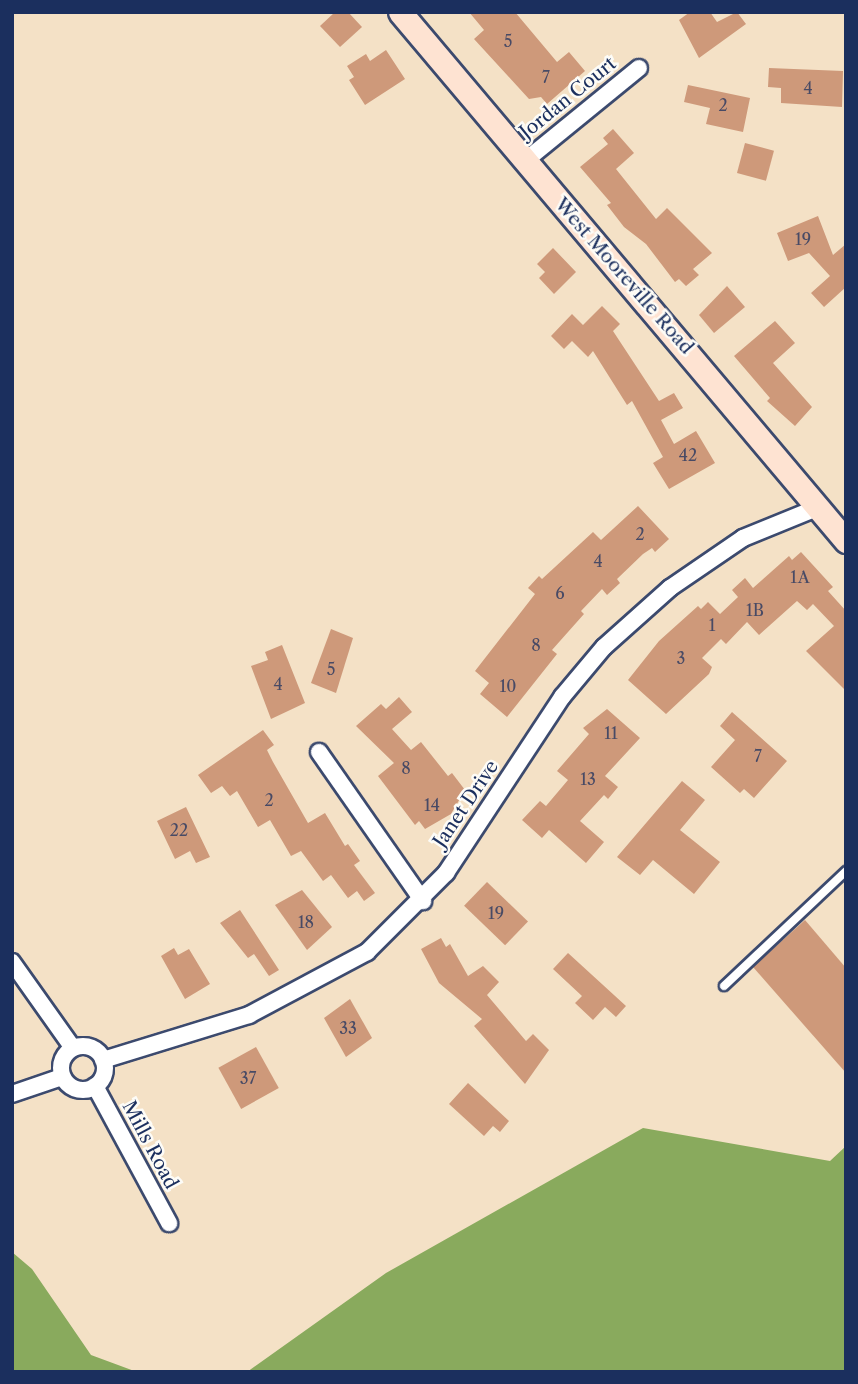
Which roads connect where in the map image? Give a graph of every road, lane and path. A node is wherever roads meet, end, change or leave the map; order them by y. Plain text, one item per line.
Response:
1 (400, 12) edge
2 (639, 68) dead end
3 (525, 161) junction
4 (819, 507) junction
5 (846, 541) edge
6 (319, 752) dead end
7 (846, 871) edge
8 (423, 901) junction
9 (12, 962) edge
10 (724, 986) dead end
11 (73, 1048) junction
12 (103, 1060) junction
13 (62, 1077) junction
14 (95, 1086) junction
15 (12, 1094) edge
16 (169, 1223) dead end

1 - 3 main road, West Mooreville Road
2 - 3 street, Jordan Court
3 - 4 main road, West Mooreville Road
4 - 5 main road, West Mooreville Road
4 - 8 street, Janet Drive
6 - 8 street
7 - 10 lane
8 - 12 street, Janet Drive
9 - 11 street
11 - 12 street
11 - 13 street
12 - 14 street
13 - 14 street
13 - 15 street
14 - 16 street, Mills Road

